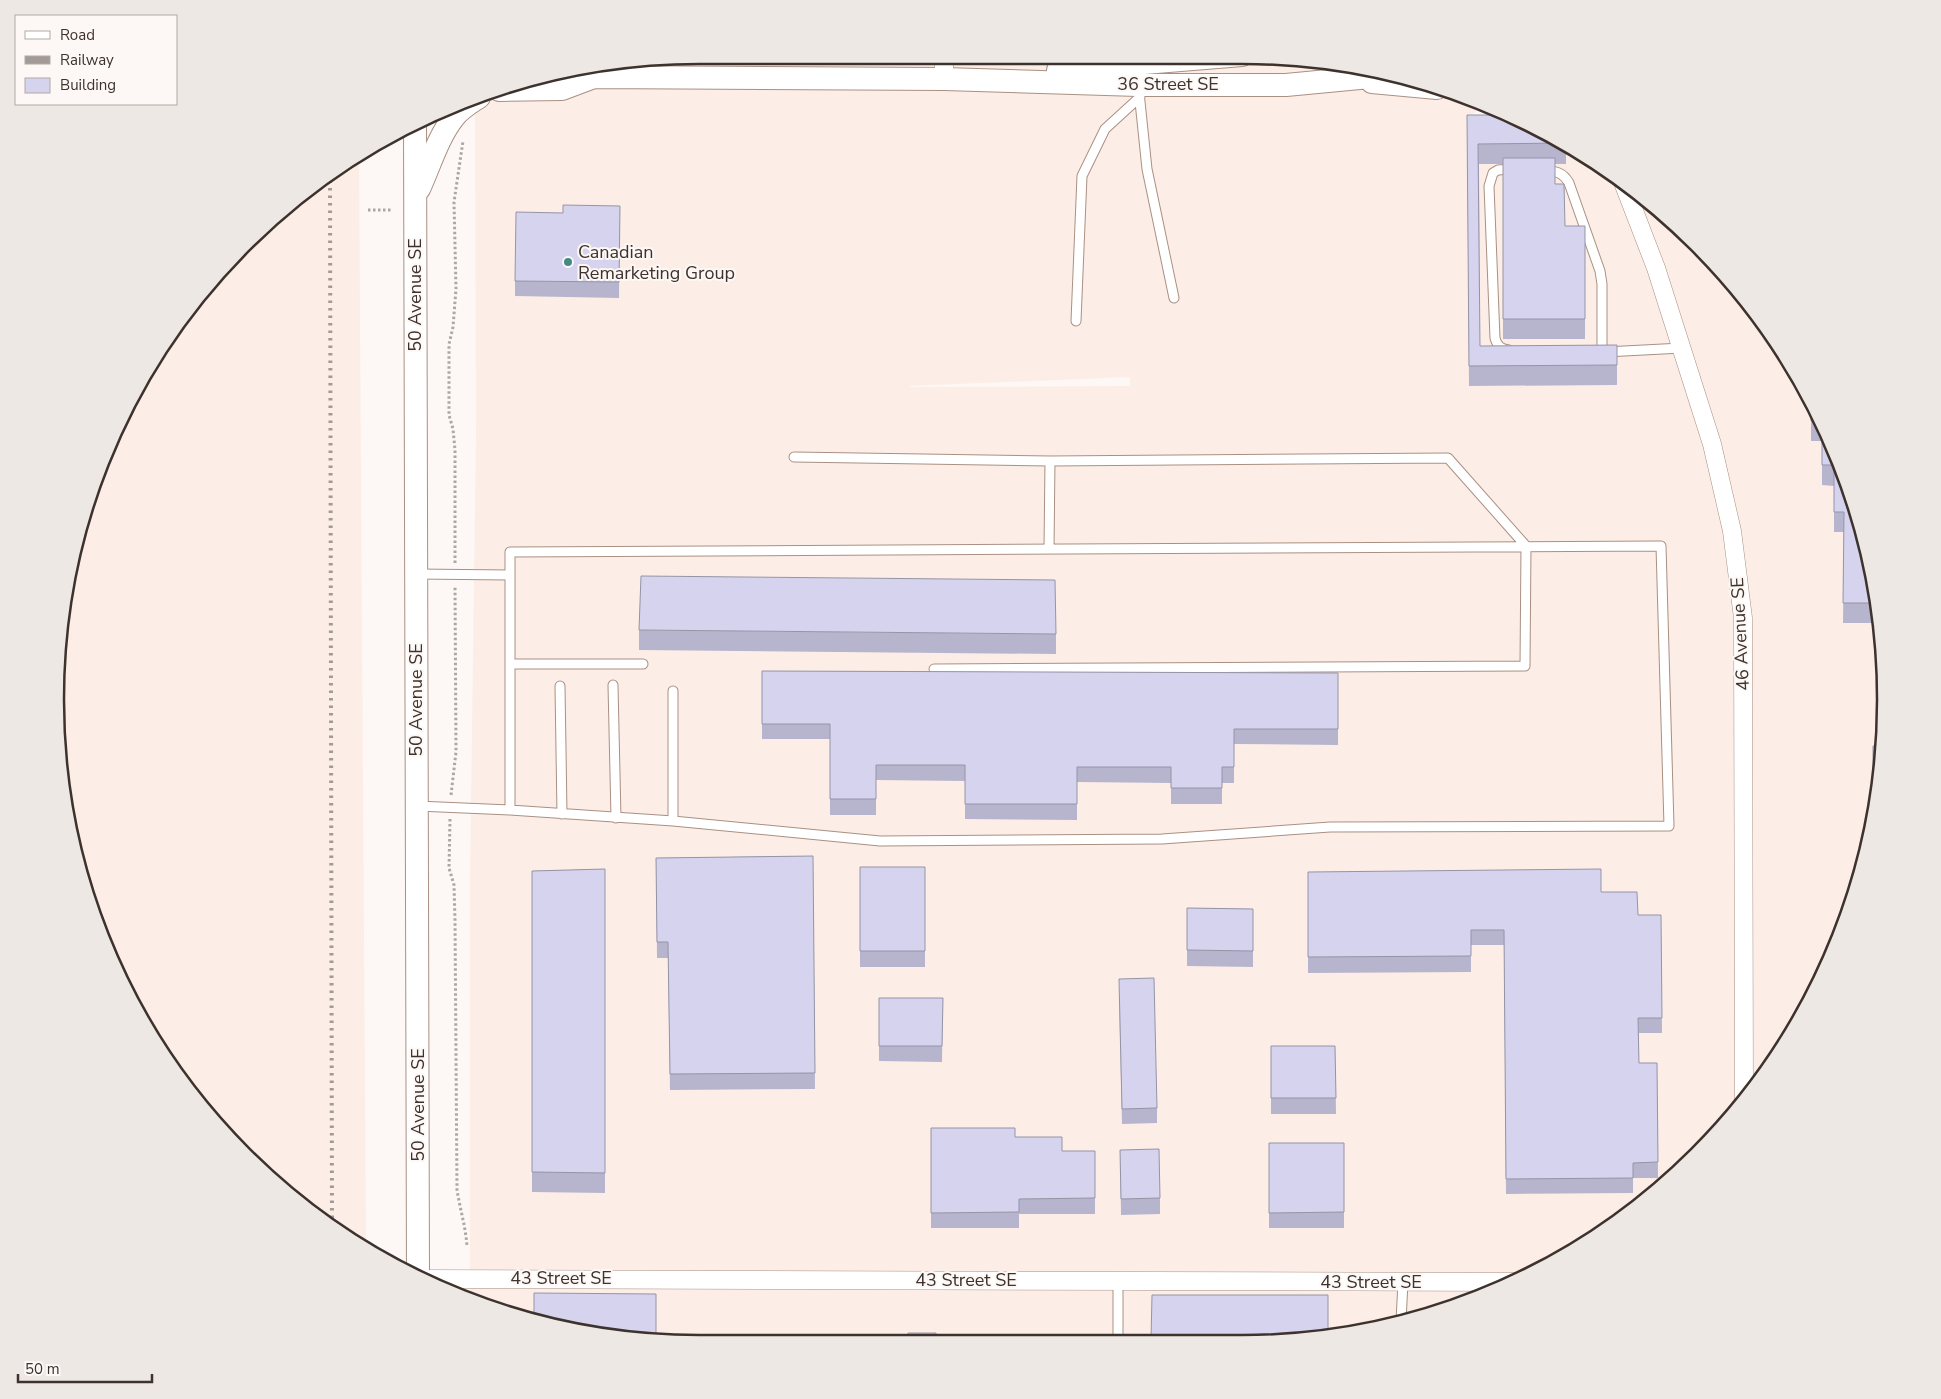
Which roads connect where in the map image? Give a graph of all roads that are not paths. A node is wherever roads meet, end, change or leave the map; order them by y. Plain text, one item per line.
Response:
1 (944, 64) edge
2 (1130, 64) edge
3 (587, 74) edge
4 (583, 75) edge
5 (1368, 76) edge
6 (1352, 78) junction
7 (944, 79) junction
8 (1410, 86) edge
9 (521, 89) edge
10 (1139, 91) junction
11 (460, 111) edge
12 (415, 131) edge
13 (1627, 194) edge
14 (416, 196) junction
15 (1174, 298) dead end
16 (1076, 322) dead end
17 (1682, 348) junction
18 (1517, 350) edge
19 (794, 457) dead end
20 (1050, 461) junction
21 (1526, 546) junction
22 (1049, 548) junction
23 (416, 574) junction
24 (510, 575) junction
25 (510, 664) junction
26 (643, 664) dead end
27 (934, 669) dead end
28 (614, 685) dead end
29 (560, 686) dead end
30 (674, 691) dead end
31 (417, 806) junction
32 (510, 810) junction
33 (562, 814) junction
34 (616, 818) junction
35 (674, 821) junction
36 (1744, 1089) edge
37 (418, 1270) edge
38 (438, 1279) edge
39 (1118, 1281) junction
40 (1403, 1282) junction
41 (1496, 1282) edge
42 (1401, 1315) edge
43 (1118, 1335) edge

1 - 7 street
2 - 7 street, 36 Street SE
3 - 7 street, 36 Street SE
4 - 9 street, 36 Street SE
5 - 6 street, 36 Street SE
6 - 8 street
6 - 10 street, 36 Street SE
7 - 10 street, 36 Street SE
10 - 15 lane
10 - 16 lane
11 - 14 street
12 - 14 street, 50 Avenue SE
13 - 17 street, 46 Avenue SE
14 - 23 street, 50 Avenue SE
17 - 18 lane
17 - 36 street, 46 Avenue SE
19 - 20 lane
20 - 21 lane
20 - 22 lane
21 - 22 lane
21 - 27 lane
21 - 35 lane
22 - 24 lane
23 - 24 lane
23 - 31 street, 50 Avenue SE
24 - 25 lane
25 - 26 lane
25 - 32 lane
28 - 34 lane
29 - 33 lane
30 - 35 lane
31 - 32 lane
31 - 37 street, 50 Avenue SE
32 - 33 lane
33 - 34 lane
34 - 35 lane
38 - 39 street, 43 Street SE
39 - 40 street, 43 Street SE
39 - 43 lane
40 - 41 street, 43 Street SE
40 - 42 lane

